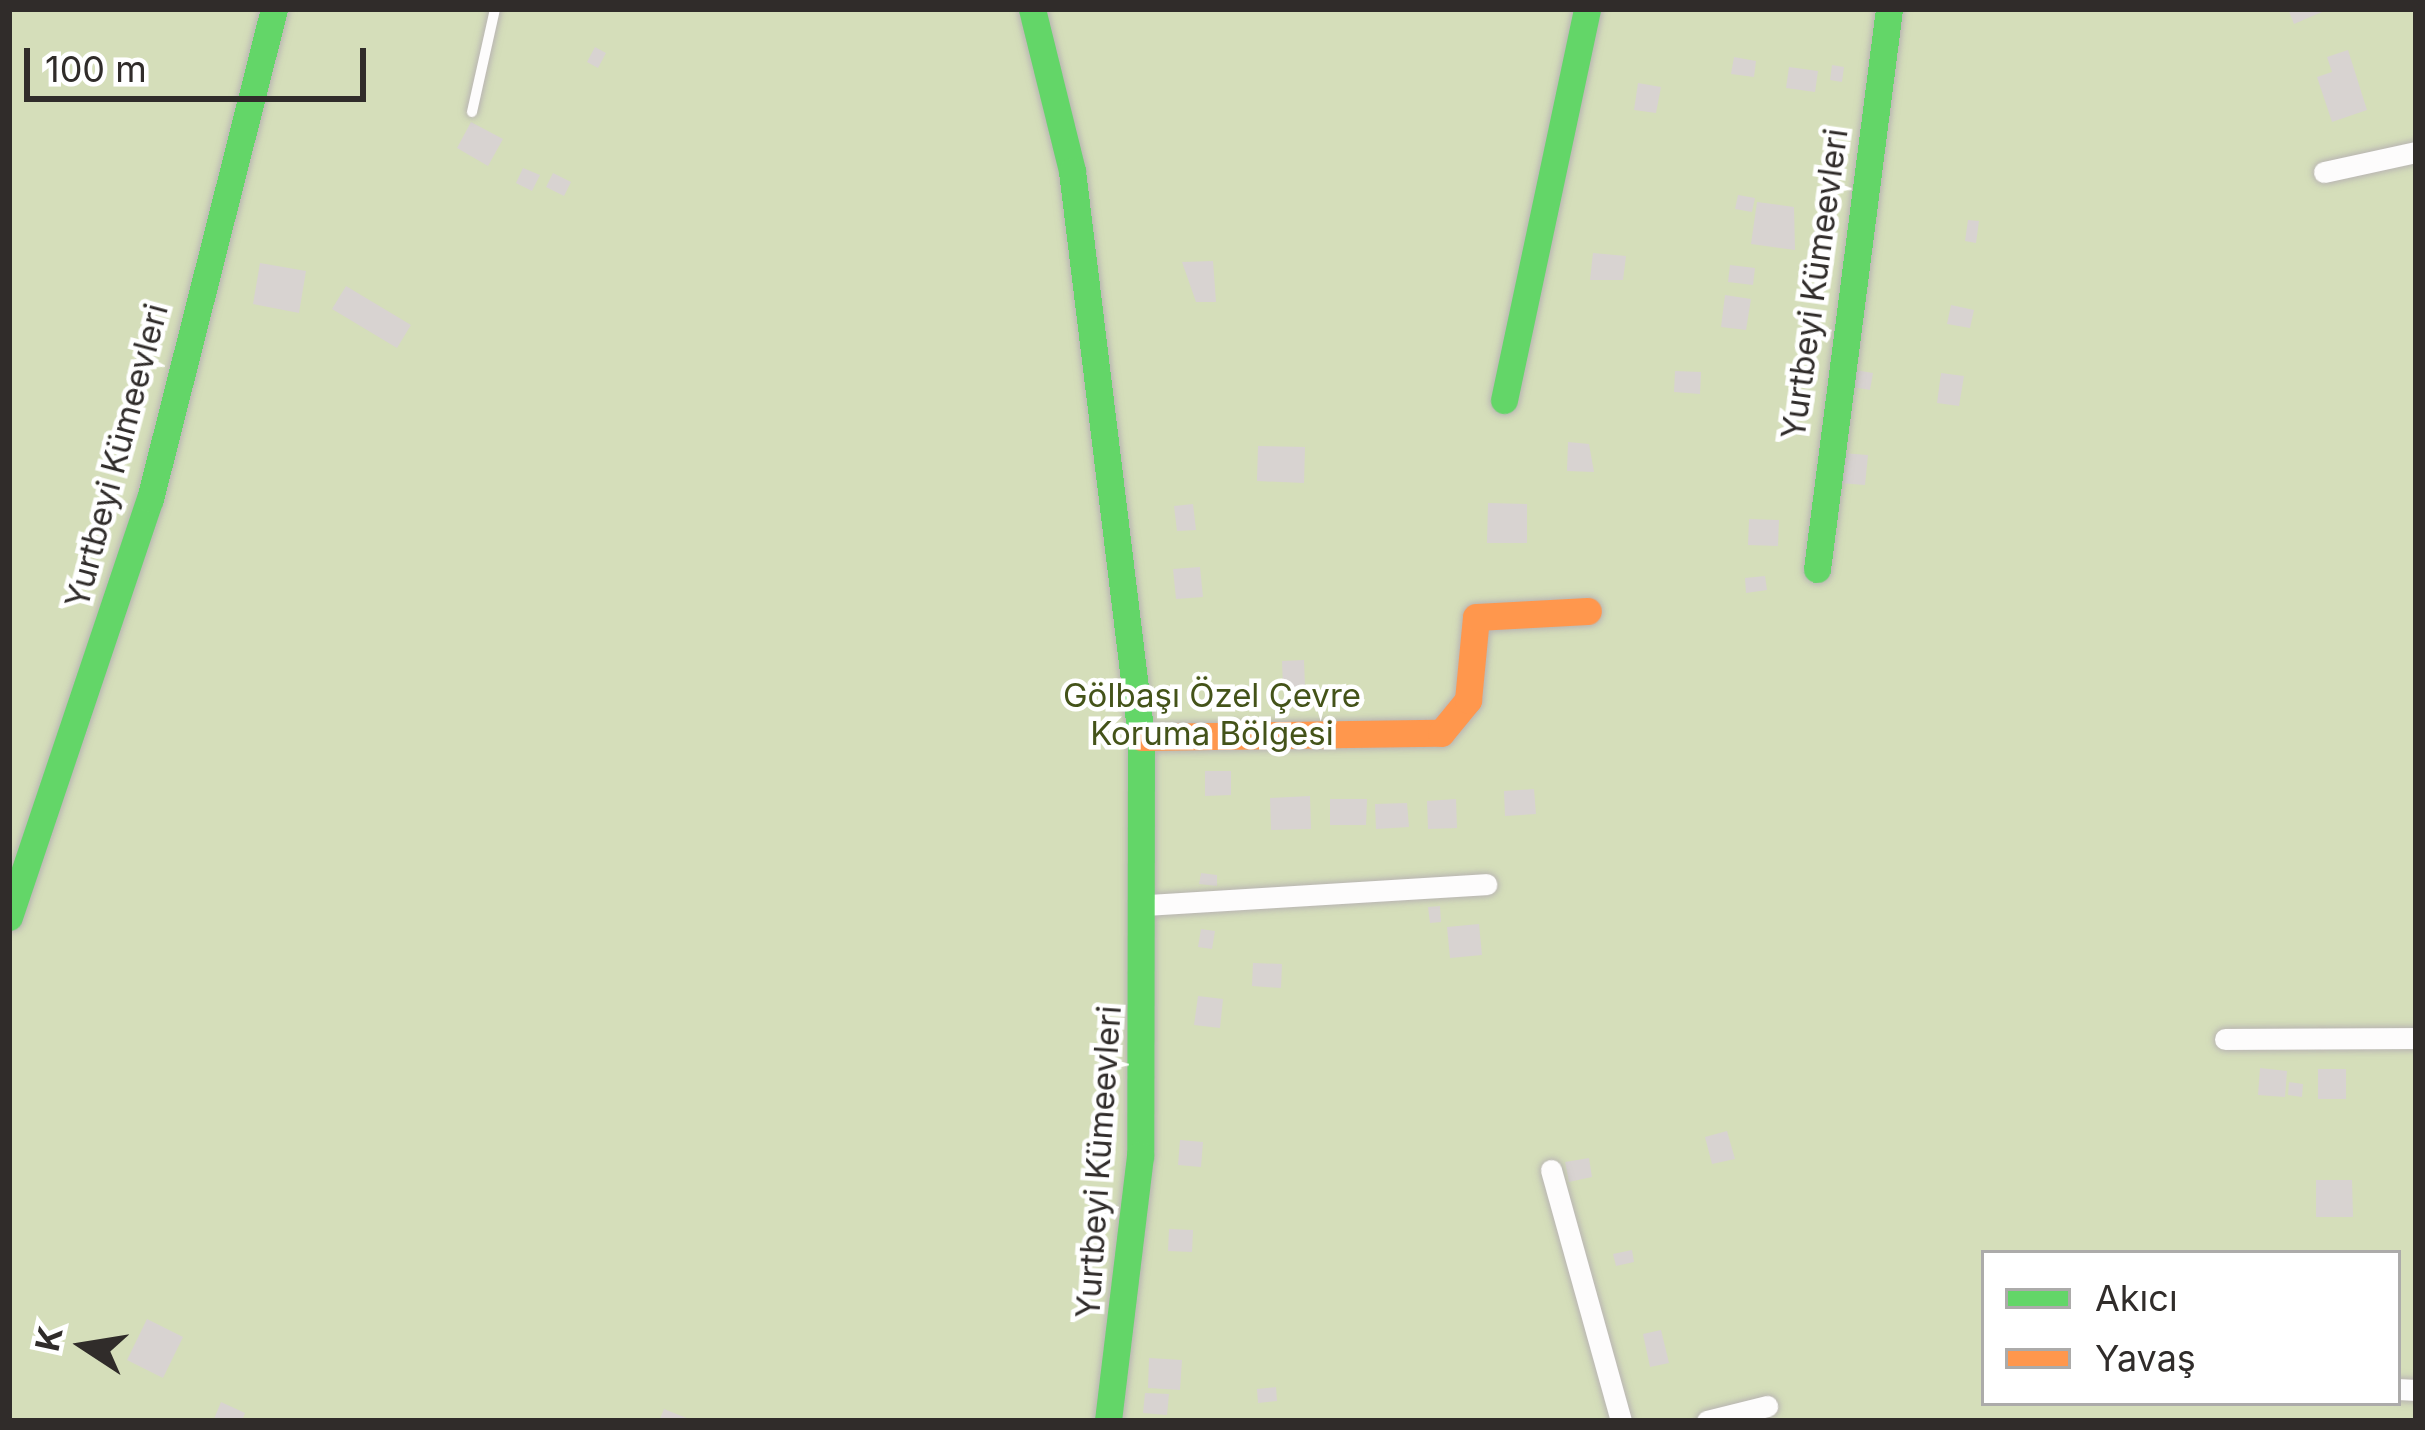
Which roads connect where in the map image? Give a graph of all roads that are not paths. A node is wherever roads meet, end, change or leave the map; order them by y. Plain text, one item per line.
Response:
1 (274, 9) edge
2 (495, 9) edge
3 (1032, 9) edge
4 (1587, 9) edge
5 (1889, 9) edge
6 (472, 112) dead end
7 (2416, 152) edge
8 (2324, 172) dead end
9 (1504, 400) dead end
10 (1817, 569) dead end
11 (1588, 611) dead end
12 (1141, 737) junction
13 (1486, 884) dead end
14 (1148, 905) junction
15 (9, 917) edge
16 (2416, 1038) edge
17 (2224, 1039) dead end
18 (1551, 1170) dead end
19 (1767, 1406) dead end
20 (1108, 1421) edge
21 (1621, 1421) edge
22 (1707, 1421) edge

1 - 15 street, Yurtbeyi Kümeevleri
2 - 6 lane
3 - 12 street, Yurtbeyi Kümeevleri
4 - 9 street
5 - 10 street, Yurtbeyi Kümeevleri
7 - 8 street
11 - 12 street
12 - 14 street, Yurtbeyi Kümeevleri
13 - 14 street
14 - 20 street, Yurtbeyi Kümeevleri
16 - 17 street
18 - 21 street
19 - 22 street

